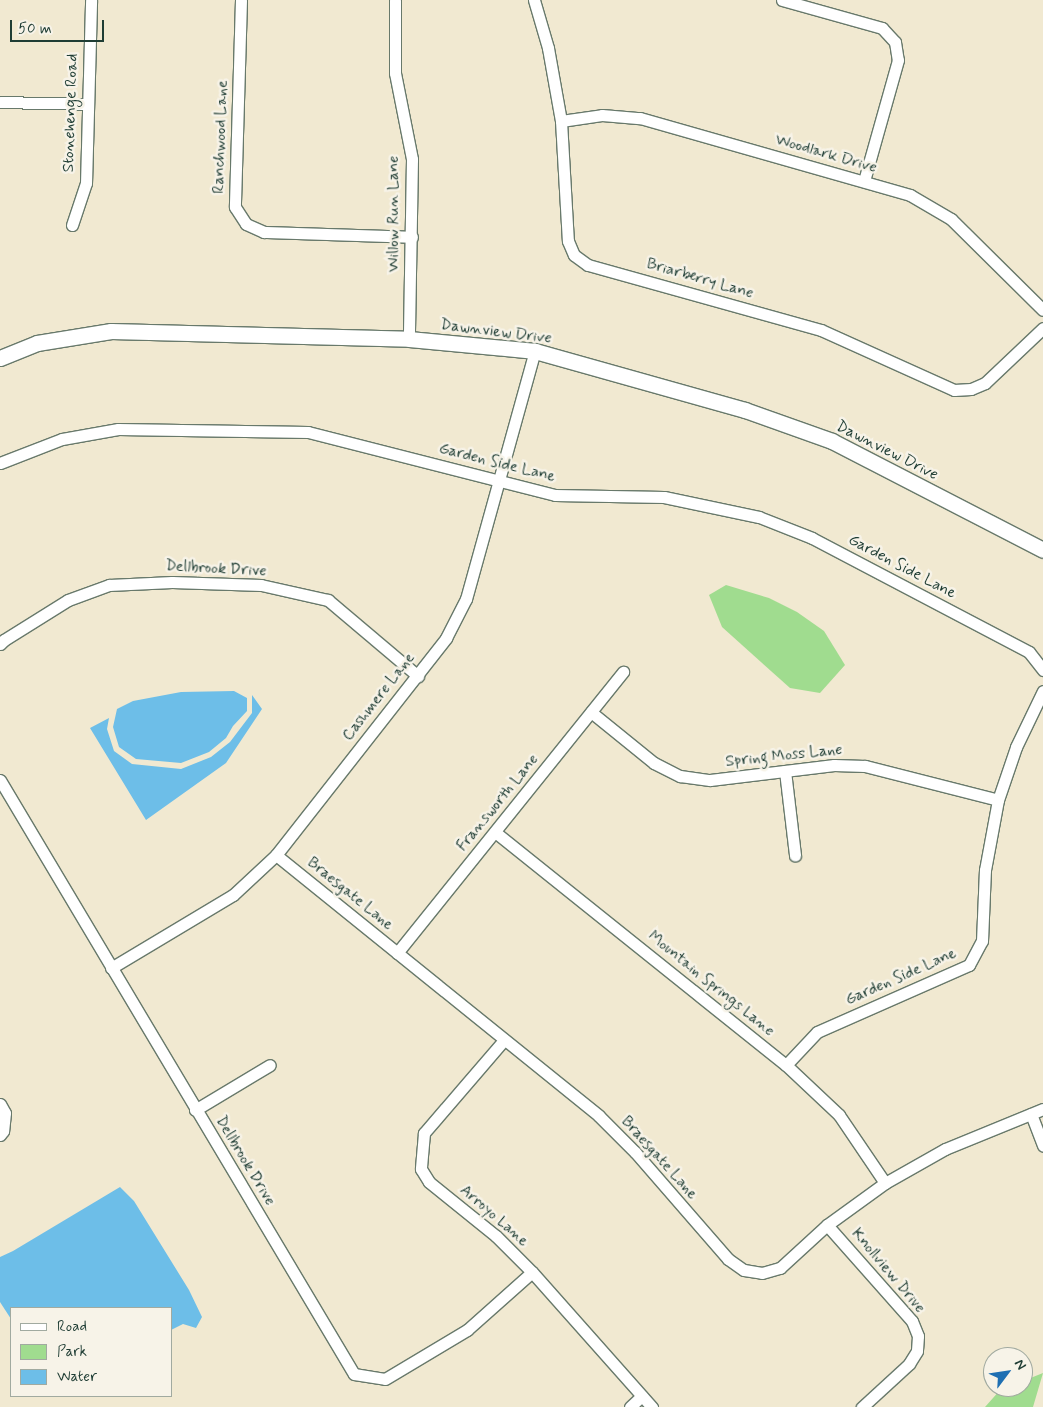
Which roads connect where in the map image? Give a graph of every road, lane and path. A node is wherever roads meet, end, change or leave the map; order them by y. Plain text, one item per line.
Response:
1 (91, 0) edge
2 (241, 0) edge
3 (395, 0) edge
4 (534, 0) edge
5 (782, 0) edge
6 (0, 102) edge
7 (88, 104) junction
8 (561, 121) junction
9 (864, 181) junction
10 (72, 225) dead end
11 (412, 237) junction
12 (1043, 310) edge
13 (1043, 328) edge
14 (409, 339) junction
15 (535, 351) junction
16 (0, 358) edge
17 (0, 463) edge
18 (500, 480) junction
19 (1043, 550) edge
20 (0, 644) edge
21 (1043, 670) edge
22 (623, 672) dead end
23 (418, 676) junction
24 (1043, 691) edge
25 (591, 712) junction
26 (785, 771) junction
27 (0, 780) edge
28 (998, 800) junction
29 (495, 832) junction
30 (796, 854) dead end
31 (276, 855) junction
32 (397, 953) junction
33 (111, 968) junction
34 (504, 1040) junction
35 (270, 1065) dead end
36 (786, 1065) junction
37 (0, 1104) edge
38 (1043, 1109) edge
39 (195, 1110) junction
40 (1031, 1114) junction
41 (0, 1135) edge
42 (1043, 1146) edge
43 (885, 1182) junction
44 (827, 1225) junction
45 (532, 1272) junction
46 (642, 1396) junction
47 (630, 1407) edge
48 (652, 1407) edge
49 (862, 1407) edge

1 - 7 street, Stonehenge Road
2 - 11 street, Ranchwood Lane
3 - 11 street, Willow Run Lane
4 - 8 street, Briarberry Lane
5 - 9 street
6 - 7 street
7 - 10 street, Stonehenge Road
8 - 9 street, Woodlark Drive
8 - 13 street, Briarberry Lane
9 - 12 street, Woodlark Drive
11 - 14 street, Willow Run Lane
14 - 15 street, Dawnview Drive
14 - 16 street, Dawnview Drive
15 - 18 street, Cashmere Lane
15 - 19 street, Dawnview Drive
17 - 18 street, Garden Side Lane
18 - 21 street, Garden Side Lane
18 - 23 street, Cashmere Lane
20 - 23 street, Dellbrook Drive
22 - 25 street, Fransworth Lane
23 - 31 street, Cashmere Lane
24 - 28 street, Garden Side Lane
25 - 26 street, Spring Moss Lane
25 - 29 street, Fransworth Lane
26 - 28 street, Spring Moss Lane
26 - 30 street
27 - 33 street, Dellbrook Drive
28 - 36 street, Garden Side Lane
29 - 32 street, Fransworth Lane
29 - 36 street, Mountain Springs Lane
31 - 32 street, Braesgate Lane
31 - 33 street, Cashmere Lane
32 - 34 street, Braesgate Lane
33 - 39 street, Dellbrook Drive
34 - 44 street, Braesgate Lane
34 - 45 street, Arroyo Lane
35 - 39 street
36 - 43 street, Mountain Springs Lane
37 - 41 street
38 - 40 street, Braesgate Lane
39 - 45 street, Dellbrook Drive
40 - 42 street
40 - 43 street, Braesgate Lane
43 - 44 street, Braesgate Lane
44 - 49 street, Knollview Drive
45 - 46 street, Arroyo Lane
46 - 47 street
46 - 48 street, Arroyo Lane

